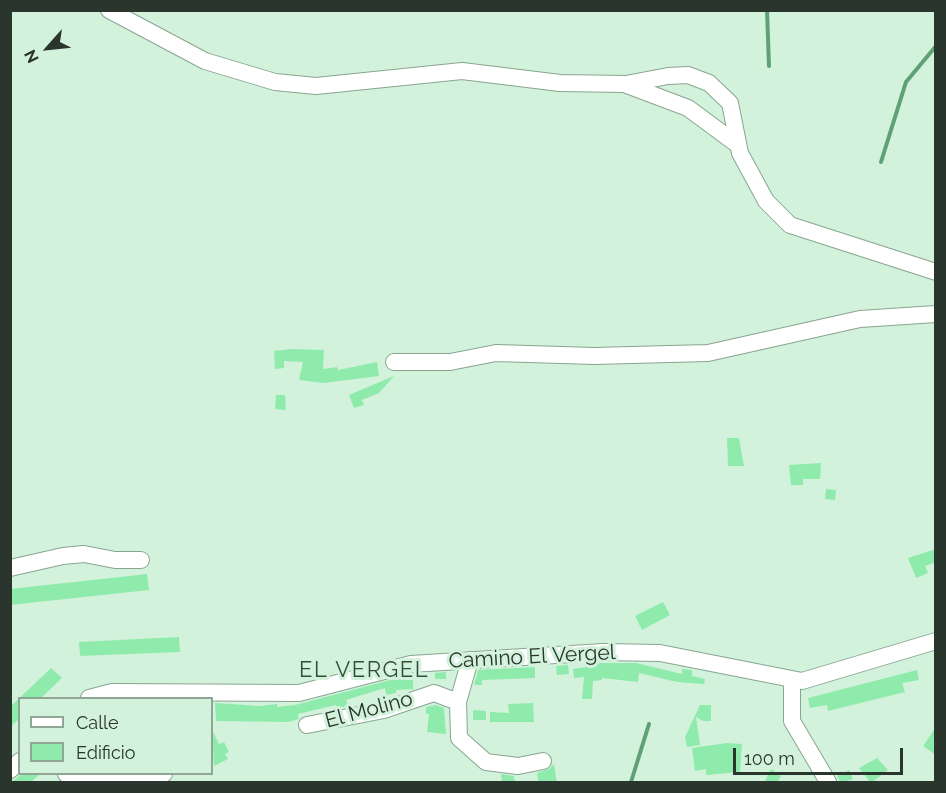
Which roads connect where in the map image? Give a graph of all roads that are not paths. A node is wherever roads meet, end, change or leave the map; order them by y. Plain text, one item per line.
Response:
1 (109, 10) edge
2 (626, 84) junction
3 (738, 145) junction
4 (936, 272) edge
5 (936, 314) edge
6 (394, 362) dead end
7 (141, 560) dead end
8 (10, 568) edge
9 (936, 641) edge
10 (470, 660) junction
11 (792, 681) junction
12 (96, 697) edge
13 (458, 702) junction
14 (307, 725) dead end
15 (543, 761) dead end
16 (67, 775) edge
17 (132, 775) edge
18 (828, 783) edge

1 - 2 street
2 - 3 street
2 - 3 street
3 - 4 street
5 - 6 street
7 - 8 street
9 - 11 street, Camino El Vergel
10 - 11 street, Camino El Vergel
10 - 12 street, Camino El Vergel
10 - 13 street
11 - 18 street
13 - 14 street, El Molino
13 - 15 street
16 - 17 street

